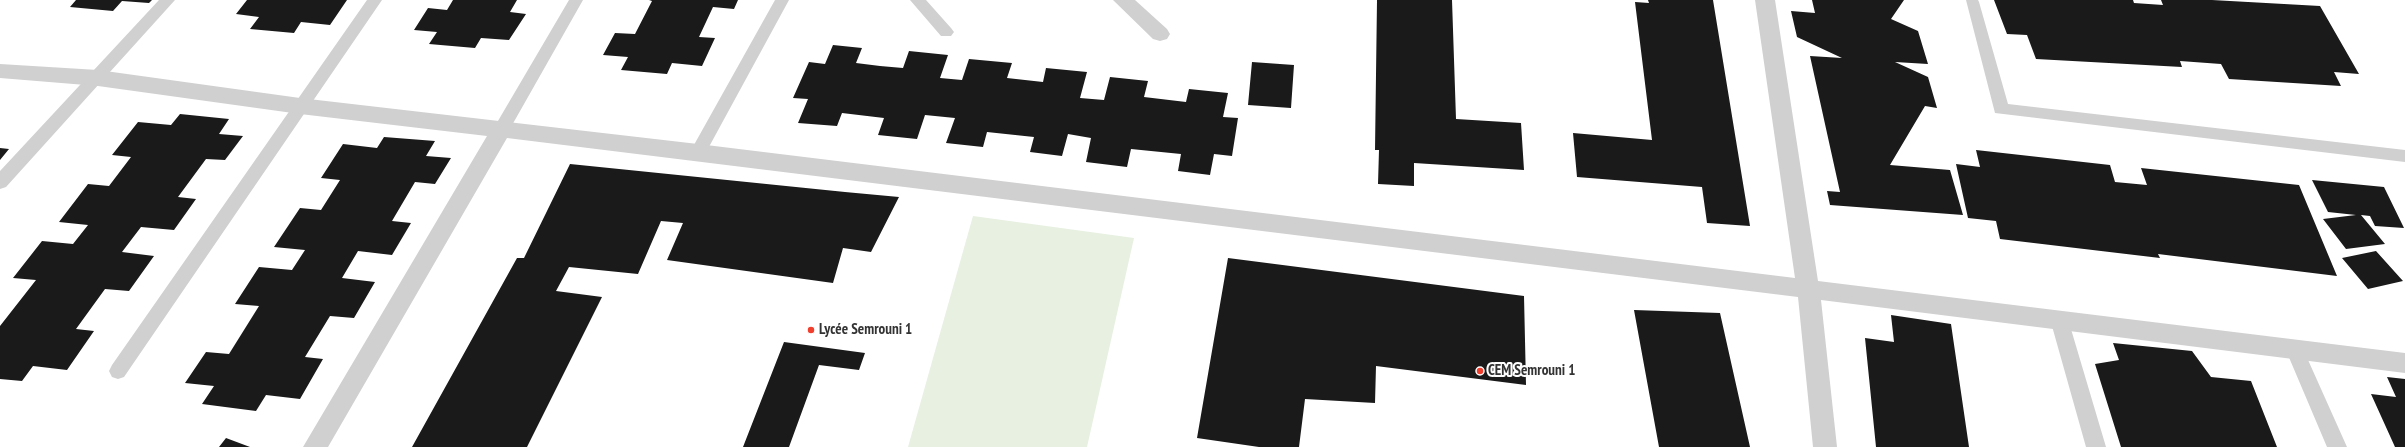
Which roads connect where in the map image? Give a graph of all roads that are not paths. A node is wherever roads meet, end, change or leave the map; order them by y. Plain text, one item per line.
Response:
1 (168, 0) edge
2 (375, 0) edge
3 (576, 0) edge
4 (782, 0) edge
5 (917, 0) edge
6 (1123, 0) edge
7 (1765, 0) edge
8 (1972, 2) dead end
9 (946, 32) dead end
10 (1160, 34) dead end
11 (0, 71) edge
12 (98, 78) junction
13 (300, 106) junction
14 (502, 130) junction
15 (698, 152) junction
16 (2405, 156) edge
17 (0, 182) edge
18 (1808, 288) junction
19 (2059, 319) junction
20 (2294, 348) junction
21 (2405, 363) edge
22 (118, 371) dead end
23 (315, 447) edge
24 (1825, 447) edge
25 (2096, 447) edge
26 (2337, 447) edge

1 - 12 lane
2 - 13 lane
3 - 14 lane
4 - 15 lane
5 - 9 lane
6 - 10 street
7 - 18 street
8 - 16 lane
11 - 12 street
12 - 13 street
12 - 17 lane
13 - 14 street
13 - 22 lane
14 - 15 street
14 - 23 street
15 - 18 street
18 - 19 street
18 - 24 street
19 - 20 street
19 - 25 lane
20 - 21 street
20 - 26 lane

